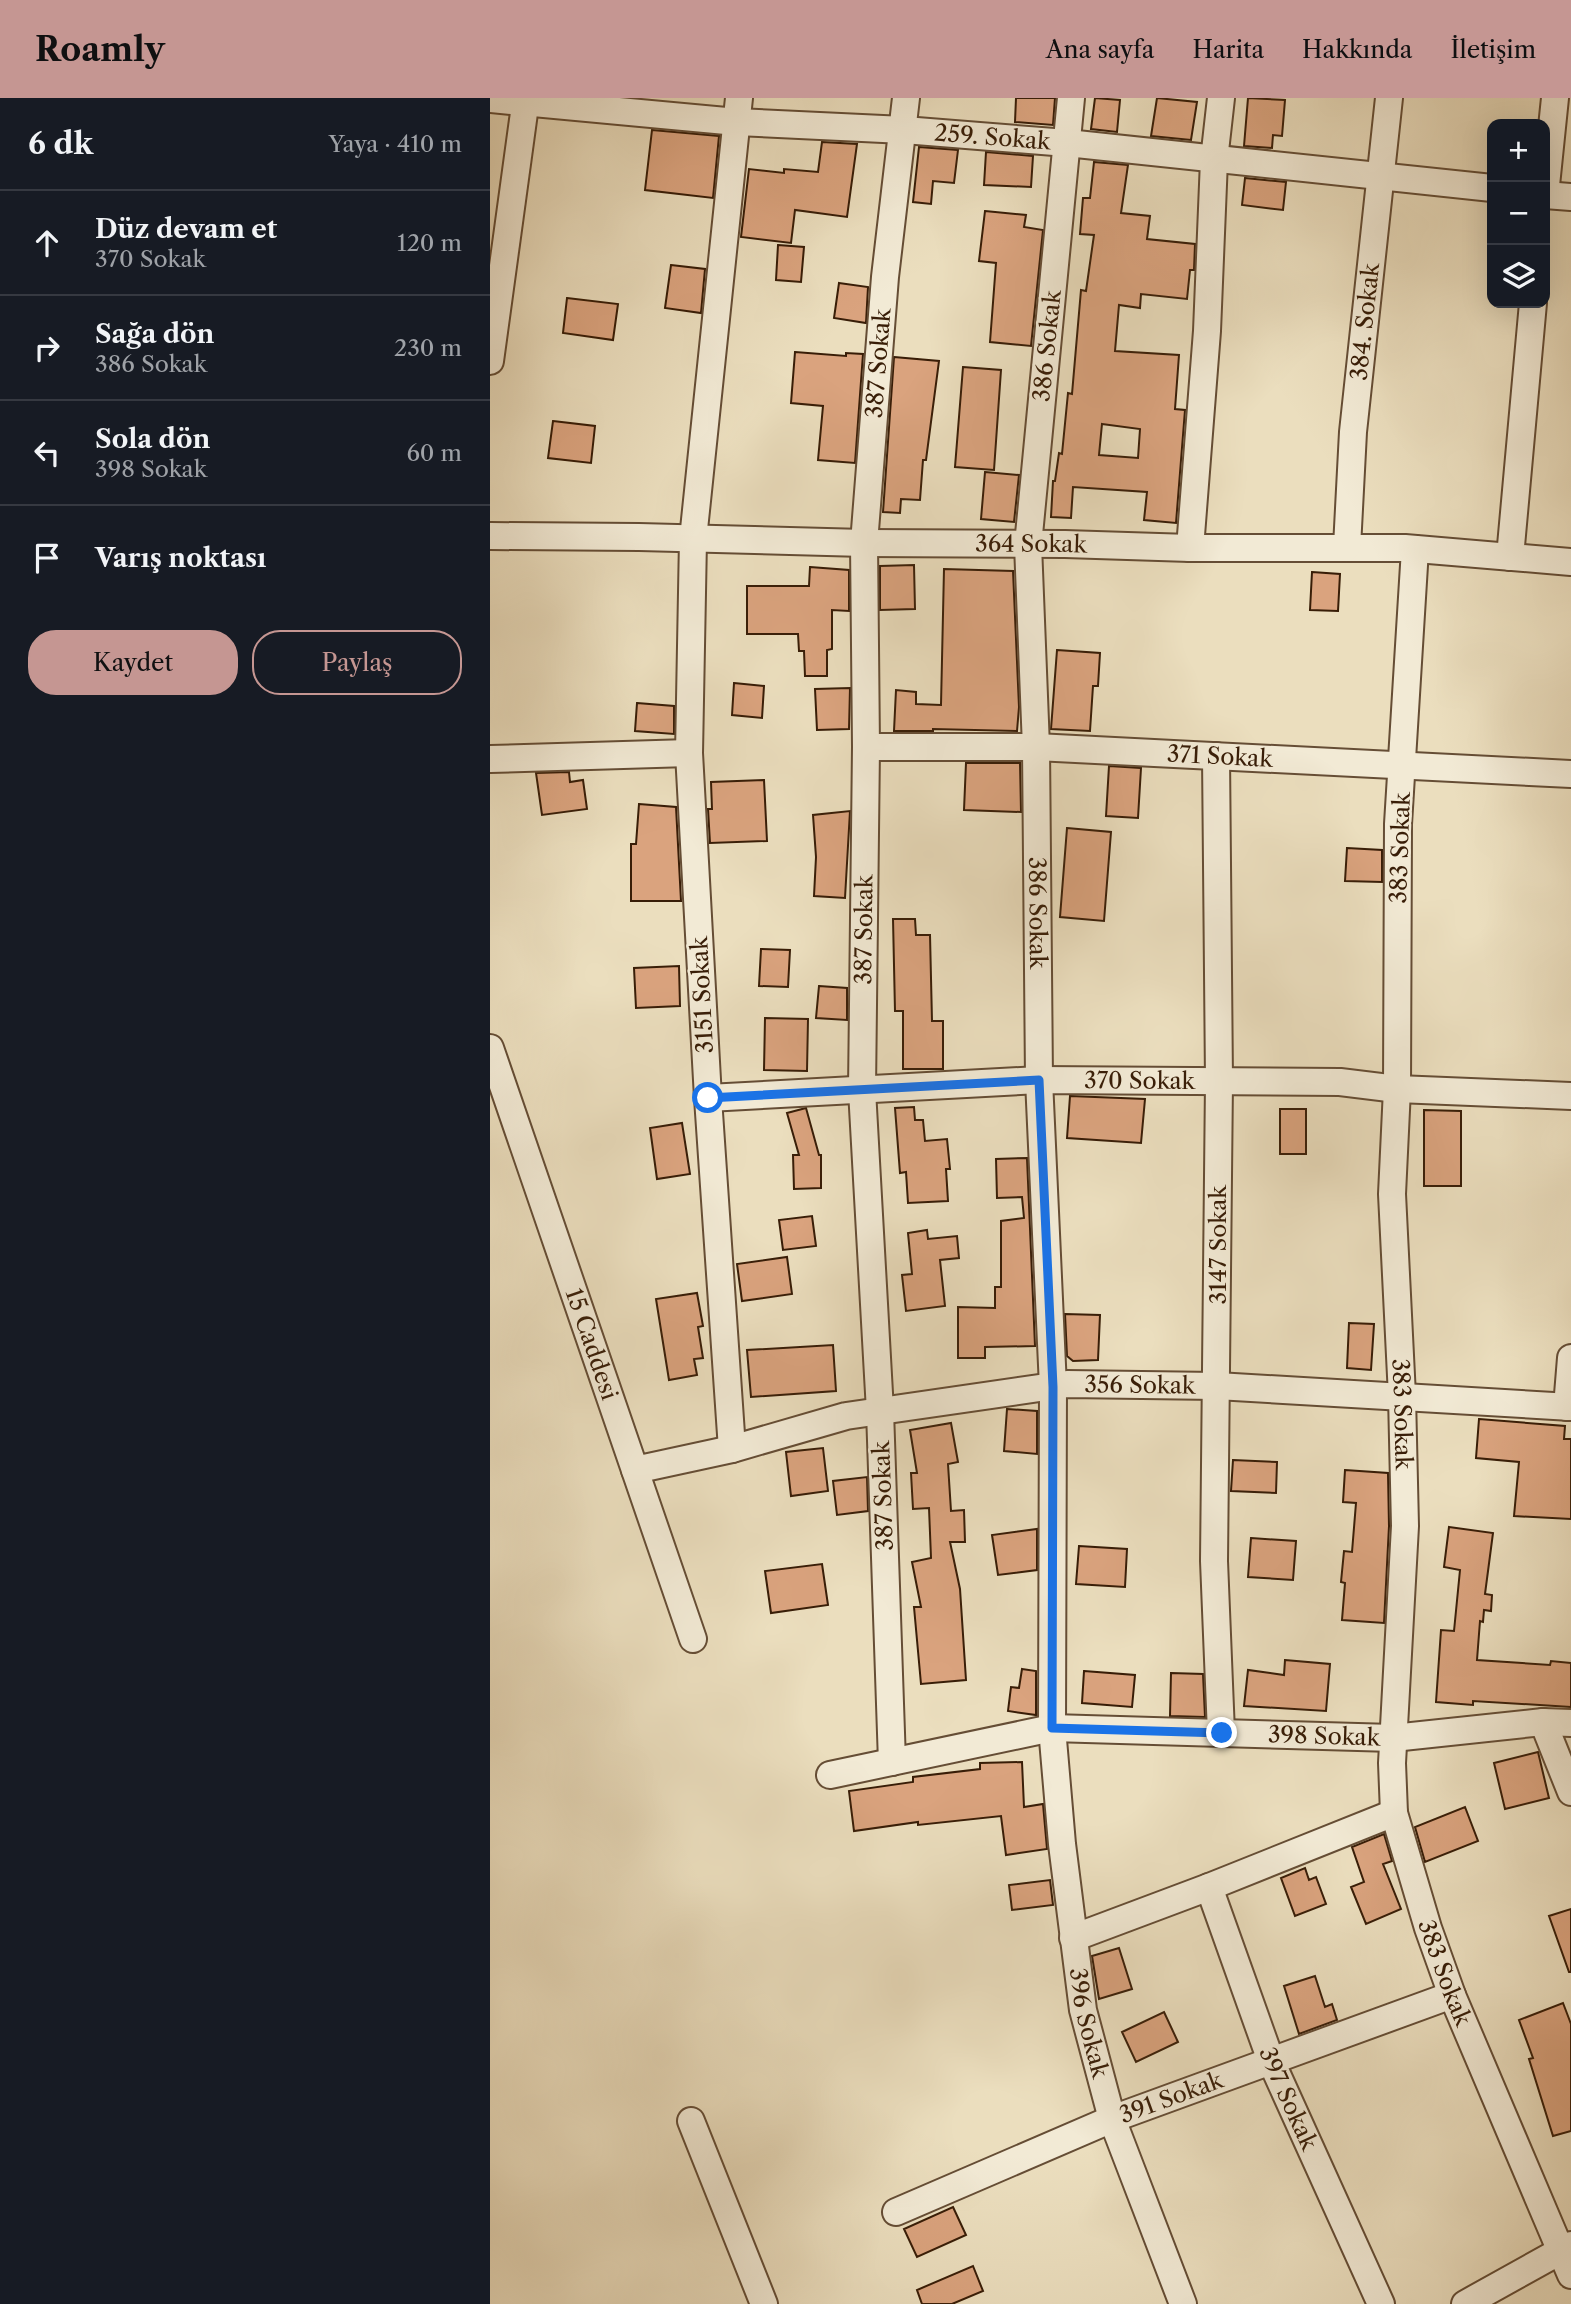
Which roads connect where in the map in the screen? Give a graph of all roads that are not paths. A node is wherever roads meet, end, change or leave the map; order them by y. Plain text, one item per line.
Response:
1 (906, 98) edge
2 (1071, 98) edge
3 (1221, 98) edge
4 (1389, 98) edge
5 (1555, 98) edge
6 (490, 99) edge
7 (526, 99) edge
8 (738, 110) edge
9 (904, 130) junction
10 (1067, 142) junction
11 (1214, 160) junction
12 (1382, 175) junction
13 (1546, 182) edge
14 (1487, 187) edge
15 (1550, 195) edge
16 (1571, 197) edge
17 (1533, 308) edge
18 (490, 361) edge
19 (490, 536) edge
20 (693, 539) junction
21 (864, 543) junction
22 (1028, 545) junction
23 (1189, 548) junction
24 (1347, 548) junction
25 (1415, 549) junction
26 (1510, 557) junction
27 (1571, 562) edge
28 (866, 747) junction
29 (1037, 747) junction
30 (689, 753) junction
31 (1216, 756) junction
32 (490, 759) edge
33 (1402, 766) junction
34 (1571, 774) edge
35 (490, 1048) edge
36 (1039, 1080) junction
37 (1219, 1081) junction
38 (1397, 1089) junction
39 (862, 1090) junction
40 (1571, 1096) edge
41 (708, 1098) junction
42 (1571, 1358) edge
43 (1217, 1386) junction
44 (1053, 1387) junction
45 (1402, 1396) junction
46 (1569, 1407) edge
47 (880, 1410) junction
48 (732, 1449) junction
49 (635, 1470) junction
50 (694, 1639) dead end
51 (1543, 1721) junction
52 (1571, 1723) edge
53 (1052, 1728) junction
54 (1222, 1733) junction
55 (1394, 1738) junction
56 (892, 1762) junction
57 (830, 1775) dead end
58 (1571, 1792) edge
59 (1394, 1813) junction
60 (1209, 1887) junction
61 (1073, 1938) junction
62 (1452, 1994) junction
63 (1270, 2061) junction
64 (1112, 2119) junction
65 (691, 2121) dead end
66 (896, 2212) dead end
67 (1566, 2247) edge
68 (1571, 2275) edge
69 (764, 2304) edge
70 (1183, 2304) edge
71 (1381, 2304) edge
72 (1465, 2304) edge

1 - 9 street, 387 Sokak
2 - 10 street, 386 Sokak
3 - 11 street
4 - 12 street, 384. Sokak
5 - 13 street
6 - 7 street, 259. Sokak
7 - 8 street, 259. Sokak
7 - 18 street
8 - 9 street, 259. Sokak
8 - 20 street, 3151 Sokak
9 - 10 street, 259. Sokak
9 - 21 street, 387 Sokak
10 - 11 street, 259. Sokak
10 - 22 street, 386 Sokak
11 - 12 street, 259. Sokak
11 - 23 street
12 - 14 street, 259. Sokak
12 - 24 street, 384. Sokak
15 - 16 street
17 - 26 street
19 - 20 street, 364 Sokak
20 - 21 street, 364 Sokak
20 - 30 street, 3151 Sokak
21 - 22 street, 364 Sokak
21 - 28 street, 387 Sokak
22 - 23 street, 364 Sokak
22 - 29 street, 386 Sokak
23 - 24 street, 364 Sokak
24 - 25 street, 364 Sokak
25 - 26 street, 364 Sokak
25 - 33 street, 383 Sokak
26 - 27 street, 364 Sokak
28 - 29 street, 371 Sokak
28 - 39 street, 387 Sokak
29 - 31 street, 371 Sokak
29 - 36 street, 386 Sokak
30 - 32 street
30 - 41 street, 3151 Sokak
31 - 33 street, 371 Sokak
31 - 37 street, 3147 Sokak
33 - 34 street, 371 Sokak
33 - 38 street, 383 Sokak
35 - 49 street, 15 Caddesi
36 - 37 street, 370 Sokak
36 - 39 street, 370 Sokak
36 - 44 street, 386 Sokak
37 - 38 street, 370 Sokak
37 - 43 street, 3147 Sokak
38 - 40 street, 370 Sokak
38 - 45 street, 383 Sokak
39 - 41 street, 370 Sokak
39 - 47 street, 387 Sokak
41 - 48 street, 3151 Sokak
42 - 46 street
43 - 44 street, 356 Sokak
43 - 45 street, 356 Sokak
43 - 54 street, 3147 Sokak
44 - 47 street, 356 Sokak
44 - 53 street, 386 Sokak
45 - 46 street, 356 Sokak
45 - 55 street, 383 Sokak
47 - 48 street, 356 Sokak
47 - 56 street, 387 Sokak
48 - 49 street, 356 Sokak
49 - 50 street, 15 Caddesi
51 - 52 street, 398 Sokak
51 - 55 street, 398 Sokak
51 - 58 street
53 - 54 street, 398 Sokak
53 - 56 street, 398 Sokak
53 - 61 street, 396 Sokak
54 - 55 street, 398 Sokak
55 - 59 street, 383 Sokak
56 - 57 street, 398 Sokak
59 - 60 street
59 - 62 street, 383 Sokak
60 - 61 street
60 - 63 street, 397 Sokak
61 - 64 street, 396 Sokak
62 - 63 street, 391 Sokak
62 - 67 street, 383 Sokak
63 - 64 street, 391 Sokak
63 - 71 street, 397 Sokak
64 - 66 street, 391 Sokak
64 - 70 street, 396 Sokak
65 - 69 street
67 - 68 street, 383 Sokak
67 - 72 street

